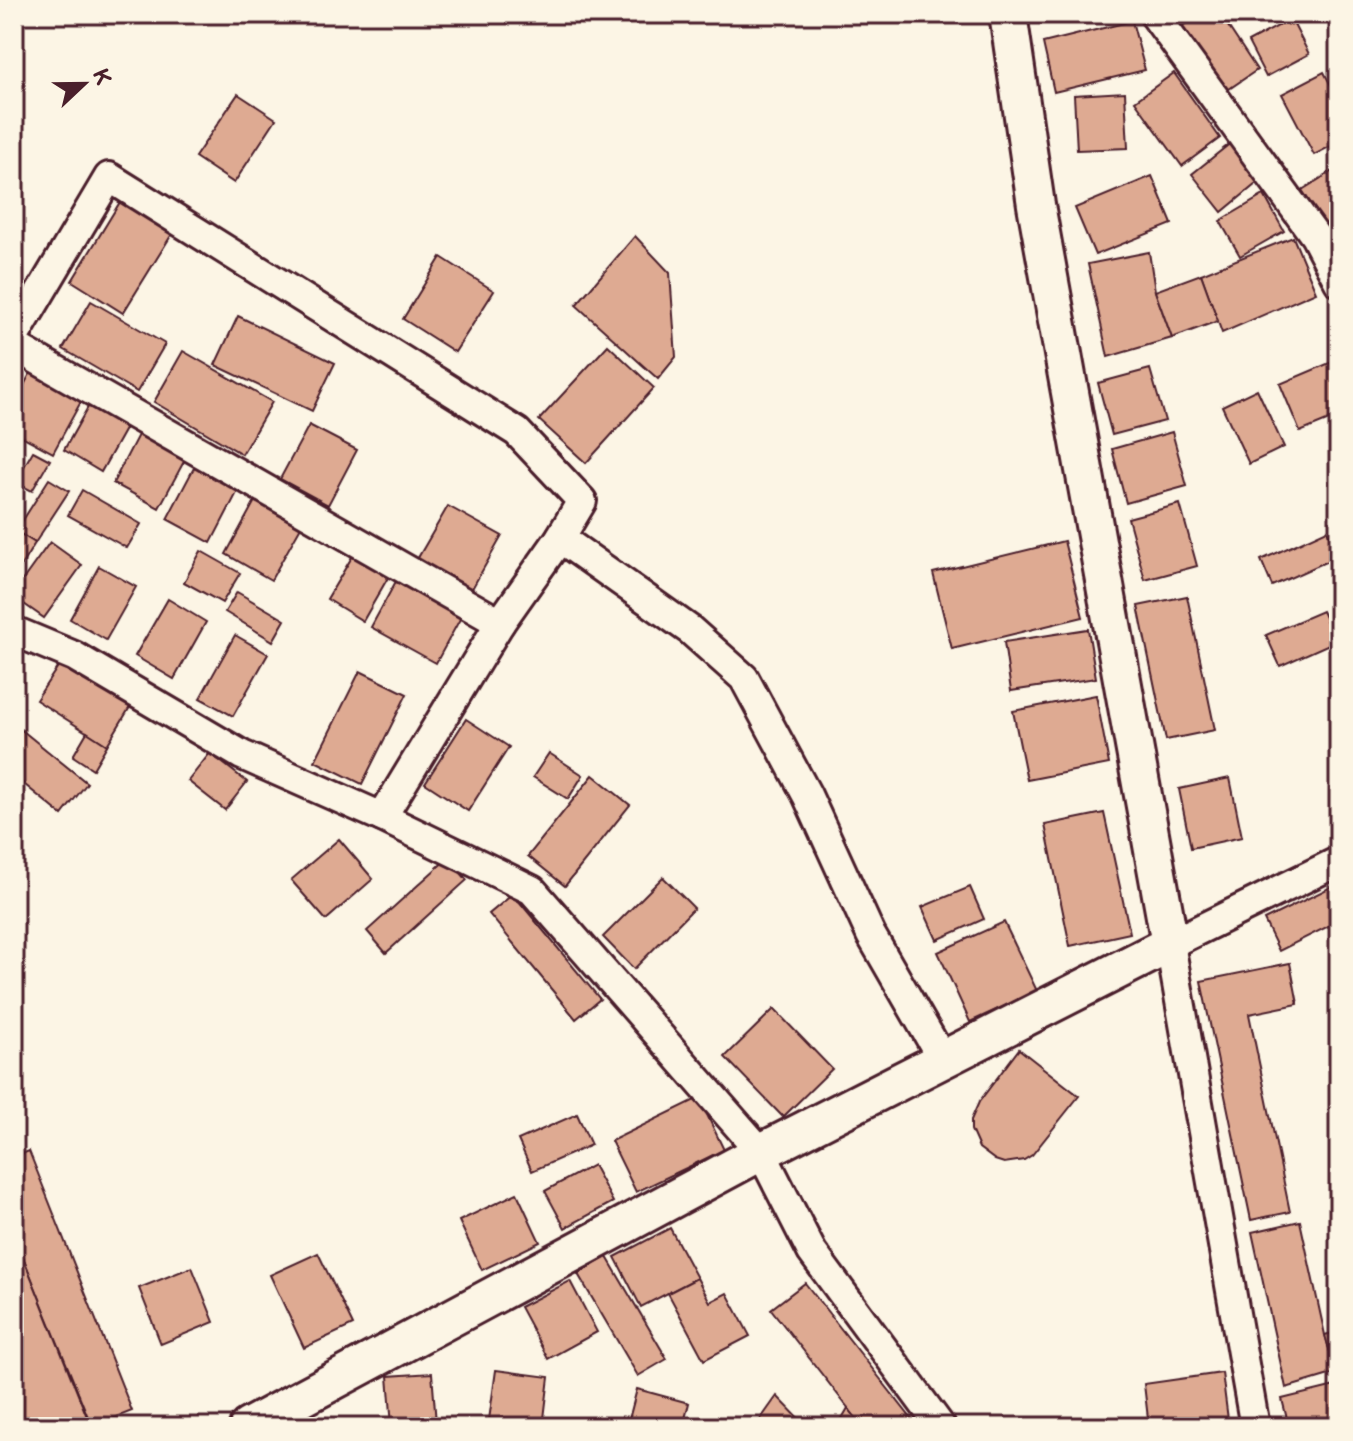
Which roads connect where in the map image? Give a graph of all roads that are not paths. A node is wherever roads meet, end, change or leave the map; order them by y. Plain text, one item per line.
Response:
1 (1008, 14) edge
2 (1154, 14) edge
3 (1339, 282) edge
4 (14, 337) edge
5 (14, 346) edge
6 (560, 538) junction
7 (500, 623) junction
8 (14, 631) edge
9 (382, 817) junction
10 (1339, 861) edge
11 (1170, 944) junction
12 (943, 1060) junction
13 (761, 1152) junction
14 (248, 1427) edge
15 (941, 1427) edge
16 (1255, 1427) edge

1 - 11 street
2 - 3 street
4 - 6 street
5 - 7 street
6 - 7 street
6 - 12 street
7 - 9 street
8 - 9 street
9 - 13 street
10 - 11 street
11 - 12 street
11 - 16 street
12 - 13 street
13 - 14 street
13 - 15 street

